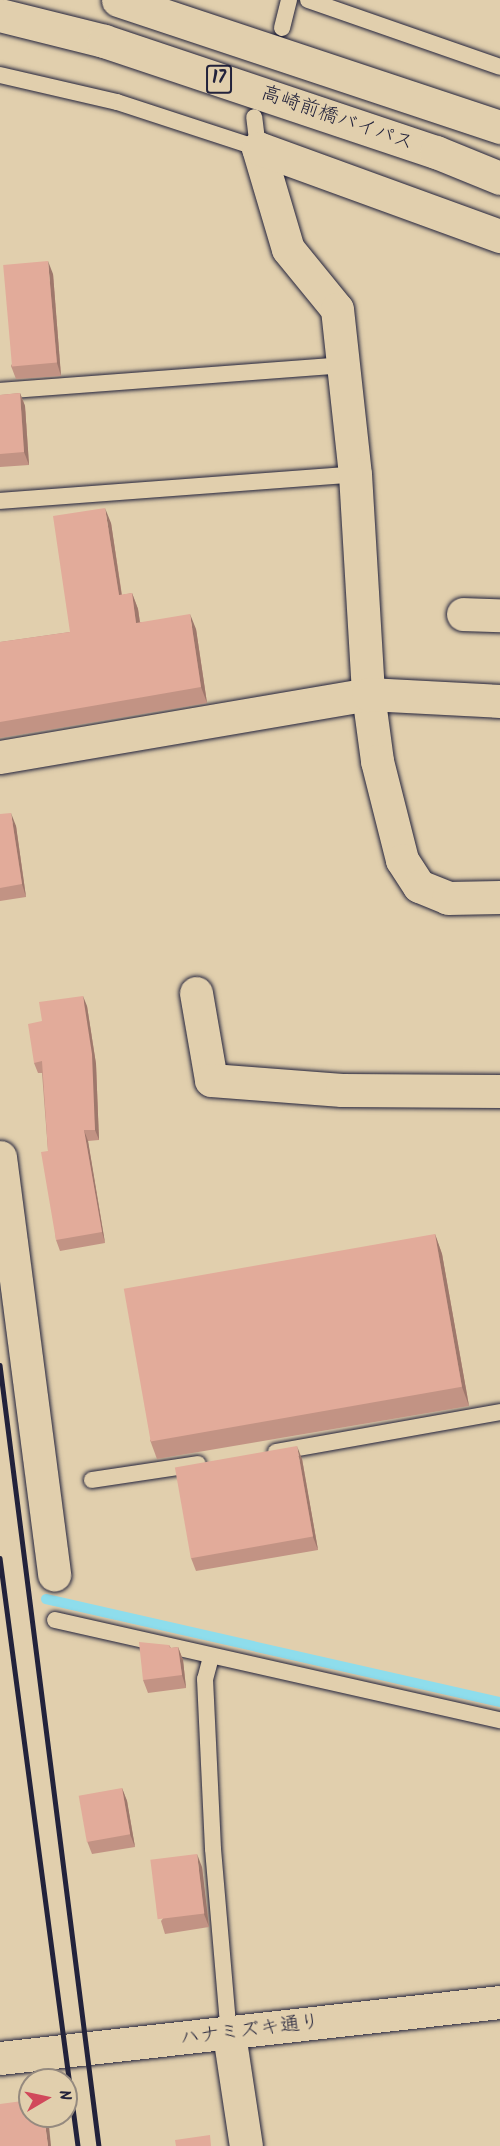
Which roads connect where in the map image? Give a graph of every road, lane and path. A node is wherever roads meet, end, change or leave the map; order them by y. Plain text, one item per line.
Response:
1 (118, 0) edge
2 (289, 0) edge
3 (308, 0) edge
4 (0, 15) edge
5 (282, 28) dead end
6 (500, 67) edge
7 (0, 75) edge
8 (500, 127) edge
9 (256, 133) junction
10 (500, 178) edge
11 (500, 236) edge
12 (344, 365) junction
13 (0, 391) edge
14 (355, 474) junction
15 (0, 501) edge
16 (463, 614) dead end
17 (500, 615) edge
18 (368, 694) junction
19 (500, 701) edge
20 (0, 757) edge
21 (500, 897) edge
22 (196, 993) dead end
23 (500, 1091) edge
24 (0, 1157) edge
25 (500, 1412) edge
26 (257, 1455) edge
27 (210, 1462) edge
28 (92, 1480) dead end
29 (54, 1575) dead end
30 (56, 1620) dead end
31 (211, 1657) junction
32 (500, 1720) edge
33 (500, 2002) edge
34 (229, 2034) junction
35 (0, 2058) edge
36 (246, 2146) edge

1 - 8 main road, 17
2 - 5 lane
3 - 6 lane
4 - 10 main road, 高崎前橋バイパス / 17
7 - 9 lane
9 - 11 main road
9 - 12 main road
12 - 13 lane
12 - 14 main road
14 - 15 lane
14 - 18 main road
16 - 17 main road
18 - 19 main road
18 - 20 main road
18 - 21 main road
22 - 23 main road
24 - 29 main road
25 - 26 lane
27 - 28 lane
30 - 31 lane
31 - 32 lane
31 - 34 lane
33 - 34 main road, ハナミズキ通り
34 - 35 main road, ハナミズキ通り
34 - 36 main road

